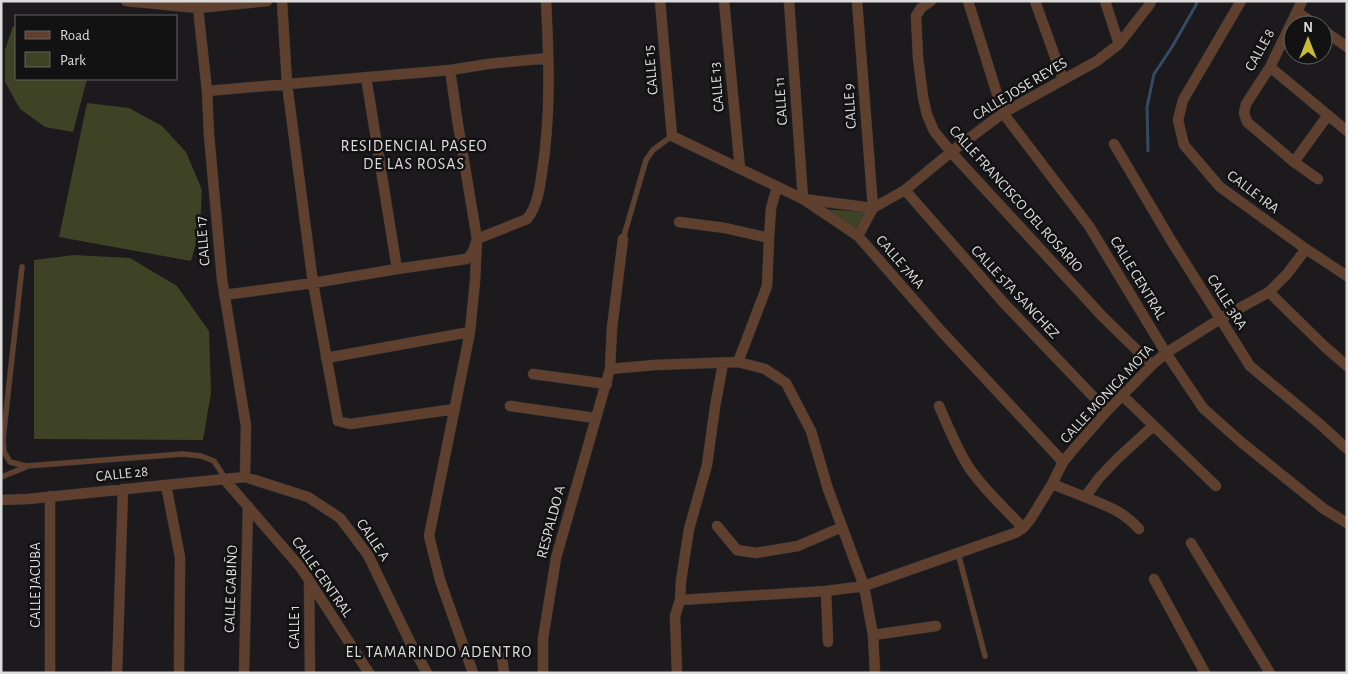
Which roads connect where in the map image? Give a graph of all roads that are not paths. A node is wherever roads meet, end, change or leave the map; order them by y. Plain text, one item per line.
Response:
1 (126, 1) edge
2 (267, 1) edge
3 (282, 1) edge
4 (546, 1) edge
5 (660, 1) edge
6 (724, 1) edge
7 (789, 1) edge
8 (857, 1) edge
9 (930, 1) edge
10 (968, 1) edge
11 (1035, 1) edge
12 (1105, 1) edge
13 (1241, 1) edge
14 (1302, 1) edge
15 (1151, 2) edge
16 (198, 5) edge
17 (1298, 12) junction
18 (1302, 15) edge
19 (1333, 37) edge
20 (1119, 44) junction
21 (1347, 47) edge
22 (548, 58) junction
23 (1270, 67) junction
24 (450, 70) junction
25 (366, 78) junction
26 (1063, 79) junction
27 (287, 84) junction
28 (208, 91) junction
29 (1003, 113) junction
30 (1328, 116) junction
31 (1347, 131) edge
32 (672, 136) junction
33 (1114, 144) dead end
34 (951, 152) junction
35 (1294, 162) junction
36 (740, 169) junction
37 (1318, 179) dead end
38 (777, 187) junction
39 (905, 190) junction
40 (803, 200) junction
41 (873, 208) junction
42 (679, 222) dead end
43 (858, 236) junction
44 (769, 238) junction
45 (477, 239) junction
46 (623, 239) joint
47 (1306, 249) junction
48 (22, 267) dead end
49 (397, 269) junction
50 (1347, 276) edge
51 (313, 283) junction
52 (1269, 292) junction
53 (224, 295) junction
54 (1220, 319) junction
55 (470, 332) junction
56 (1166, 353) junction
57 (326, 358) junction
58 (738, 362) junction
59 (723, 363) junction
60 (1152, 365) junction
61 (1347, 366) edge
62 (610, 368) junction
63 (533, 374) dead end
64 (607, 384) junction
65 (1123, 396) junction
66 (510, 406) dead end
67 (939, 406) dead end
68 (454, 409) junction
69 (1107, 411) junction
70 (596, 418) junction
71 (1153, 426) junction
72 (2, 439) edge
73 (1347, 449) edge
74 (1063, 462) junction
75 (26, 466) junction
76 (1, 477) edge
77 (245, 477) junction
78 (225, 480) junction
79 (1052, 484) junction
80 (166, 485) junction
81 (1216, 486) dead end
82 (123, 489) junction
83 (50, 496) junction
84 (1085, 497) junction
85 (1, 500) edge
86 (248, 506) junction
87 (1347, 523) edge
88 (717, 526) dead end
89 (842, 527) junction
90 (1023, 528) junction
91 (1139, 529) dead end
92 (1191, 543) dead end
93 (958, 554) junction
94 (1154, 579) dead end
95 (309, 580) junction
96 (864, 586) junction
97 (826, 591) junction
98 (680, 600) junction
99 (936, 626) dead end
100 (872, 635) junction
101 (828, 642) dead end
102 (985, 656) dead end
103 (502, 658) dead end
104 (50, 673) edge
105 (117, 673) edge
106 (179, 673) edge
107 (244, 673) edge
108 (310, 673) edge
109 (369, 673) edge
110 (427, 673) edge
111 (473, 673) edge
112 (504, 673) edge
113 (543, 673) edge
114 (677, 673) edge
115 (875, 673) edge
116 (1205, 673) edge
117 (1270, 673) edge

1 - 16 street
2 - 16 street
3 - 27 street
4 - 22 street
5 - 32 street, CALLE 15
6 - 36 street, CALLE 13
7 - 40 street, CALLE 11
8 - 41 street, CALLE 9
9 - 34 street, CALLE FRANCISCO DEL ROSARIO
10 - 29 street, CALLE CENTRAL
11 - 26 street
12 - 20 street
13 - 47 street, CALLE 1RA
14 - 17 street, CALLE 8
15 - 20 street, CALLE JOSE REYES
16 - 28 street, CALLE 17
17 - 18 street
17 - 23 street, CALLE 8
19 - 21 street
20 - 26 street, CALLE JOSE REYES
22 - 24 street
22 - 45 street
23 - 30 street
23 - 35 street, CALLE 8
24 - 25 street
24 - 45 street
25 - 27 street
25 - 49 street
26 - 29 street, CALLE JOSE REYES
27 - 28 street
27 - 51 street
28 - 53 street, CALLE 17
29 - 34 street, CALLE JOSE REYES
29 - 56 street, CALLE CENTRAL
30 - 31 street
30 - 35 street
32 - 36 street, CALLE 7MA
32 - 46 lane
33 - 54 street, CALLE 3RA
34 - 39 street, CALLE JOSE REYES
34 - 60 street, CALLE FRANCISCO DEL ROSARIO
35 - 37 street
36 - 38 street, CALLE 7MA
38 - 40 street, CALLE 7MA
38 - 44 street
39 - 41 street, CALLE JOSE REYES
39 - 69 street, CALLE 5TA SANCHEZ
40 - 41 street
40 - 43 street, CALLE 7MA
41 - 43 street
42 - 44 street
43 - 74 street, CALLE 7MA
44 - 58 street
45 - 49 street
45 - 55 street
46 - 62 street, RESPALDO A
47 - 50 street, CALLE 1RA
47 - 52 street, CALLE MONICA MOTA
48 - 72 lane
49 - 51 street
51 - 53 street
51 - 57 street
52 - 54 street, CALLE MONICA MOTA
52 - 61 street
53 - 77 street, CALLE 17
54 - 56 street, CALLE MONICA MOTA
54 - 73 street, CALLE 3RA
55 - 57 street
55 - 68 street
56 - 60 street, CALLE MONICA MOTA
56 - 87 street, CALLE CENTRAL
57 - 68 street
58 - 59 street
58 - 89 street
59 - 62 street
59 - 98 street
60 - 65 street, CALLE MONICA MOTA
62 - 64 street, RESPALDO A
63 - 64 street
64 - 70 street, RESPALDO A
65 - 69 street, CALLE MONICA MOTA
65 - 71 street
66 - 70 street
67 - 90 street
68 - 111 street
69 - 74 street, CALLE MONICA MOTA
70 - 113 street, RESPALDO A
71 - 81 street
71 - 84 street
72 - 75 lane
74 - 79 street, CALLE MONICA MOTA
75 - 76 lane
75 - 78 lane
77 - 78 street, CALLE 28
77 - 110 street, CALLE A
78 - 80 street, CALLE 28
78 - 86 street, CALLE CENTRAL
79 - 84 street
79 - 90 street, CALLE MONICA MOTA
80 - 82 street, CALLE 28
80 - 106 street
82 - 83 street, CALLE 28
82 - 105 street
83 - 85 street, CALLE 28
83 - 104 street, CALLE JACUBA
84 - 91 street
86 - 95 street, CALLE CENTRAL
86 - 107 street, CALLE GABIÑO
88 - 89 street
89 - 96 street
90 - 93 street
92 - 117 street
93 - 96 street
93 - 102 lane
94 - 116 street
95 - 108 street, CALLE 1
95 - 109 street, CALLE CENTRAL
96 - 97 street
96 - 100 street
97 - 98 street
97 - 101 street
98 - 114 street
99 - 100 street
100 - 115 street
103 - 112 street

